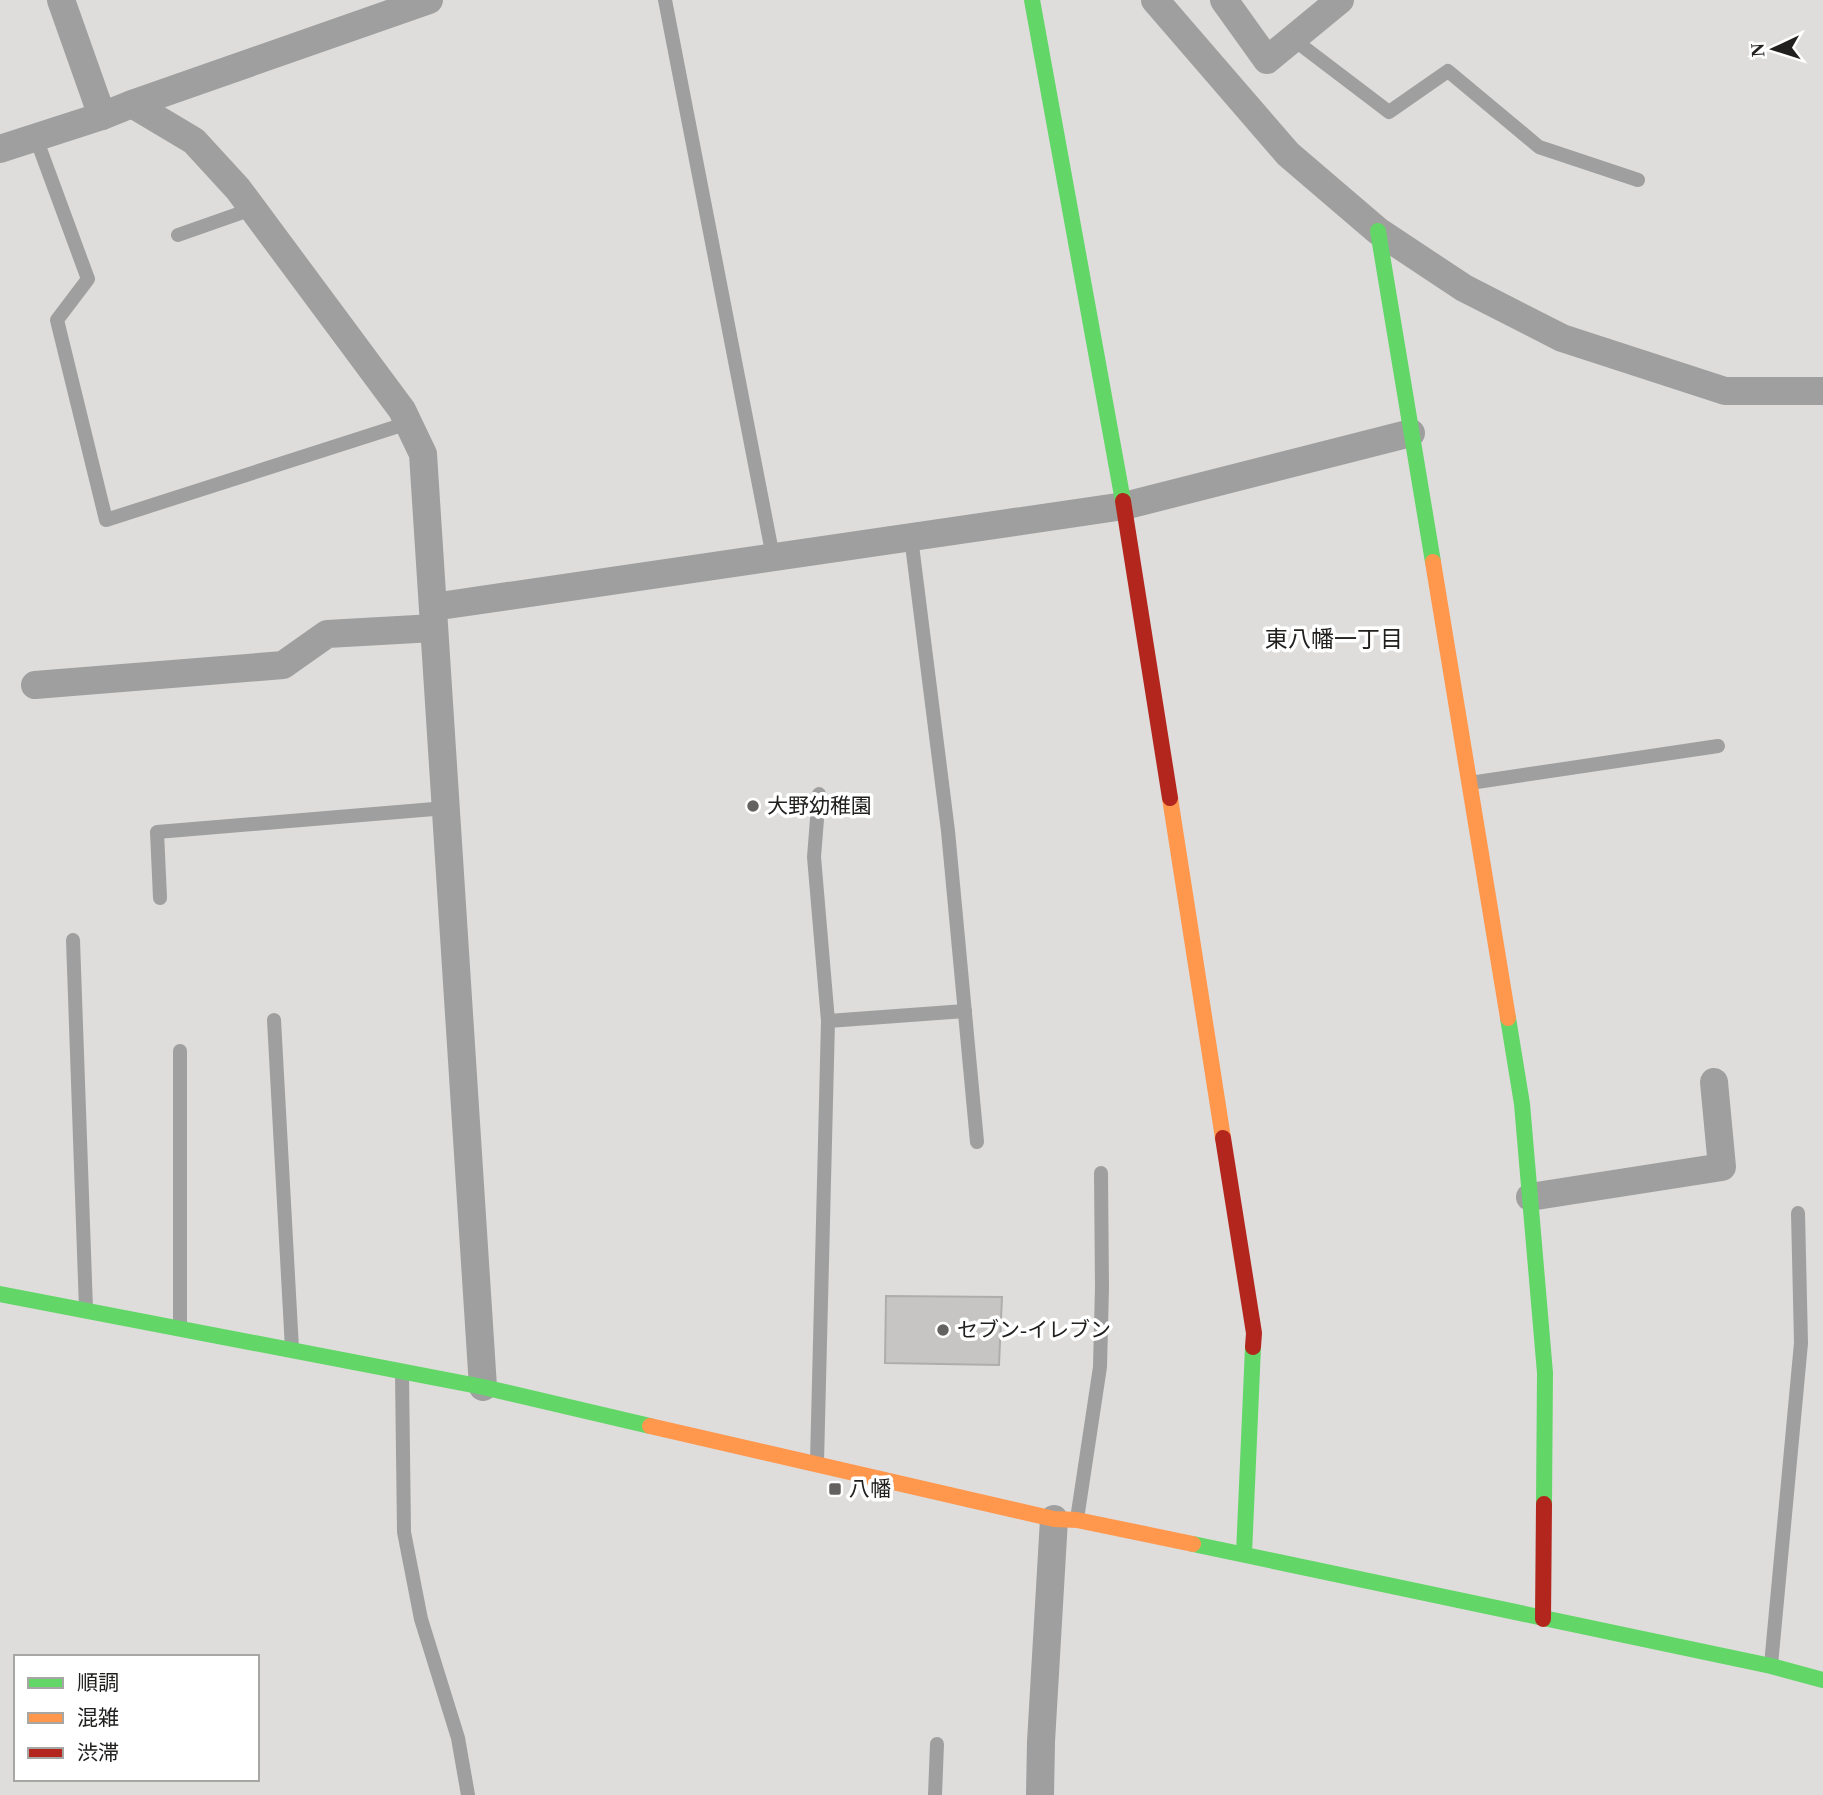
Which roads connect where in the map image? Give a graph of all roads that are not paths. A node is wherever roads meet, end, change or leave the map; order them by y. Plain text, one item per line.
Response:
1 (61, 0) edge
2 (429, 0) edge
3 (665, 0) edge
4 (1032, 0) edge
5 (1155, 0) edge
6 (1224, 0) edge
7 (1340, 0) edge
8 (1293, 39) junction
9 (132, 104) junction
10 (102, 116) junction
11 (36, 138) junction
12 (0, 149) edge
13 (1637, 180) dead end
14 (252, 209) junction
15 (1378, 231) junction
16 (178, 235) dead end
17 (1823, 391) edge
18 (408, 423) junction
19 (1411, 433) junction
20 (1124, 506) junction
21 (911, 537) junction
22 (773, 557) junction
23 (434, 617) junction
24 (35, 685) dead end
25 (1718, 746) dead end
26 (1469, 783) junction
27 (819, 794) dead end
28 (446, 808) junction
29 (160, 898) dead end
30 (73, 940) dead end
31 (965, 1011) junction
32 (274, 1020) dead end
33 (828, 1021) junction
34 (180, 1051) dead end
35 (1714, 1082) dead end
36 (976, 1142) dead end
37 (1101, 1173) dead end
38 (1530, 1197) junction
39 (1798, 1213) dead end
40 (0, 1294) edge
41 (86, 1310) junction
42 (180, 1329) junction
43 (292, 1350) junction
44 (402, 1371) junction
45 (483, 1387) junction
46 (817, 1464) junction
47 (1065, 1520) junction
48 (1244, 1554) junction
49 (1543, 1619) junction
50 (1771, 1666) junction
51 (1823, 1680) edge
52 (937, 1744) dead end
53 (468, 1795) edge
54 (935, 1795) edge
55 (1040, 1795) edge

1 - 10 street
2 - 9 street
3 - 22 lane
4 - 20 street
5 - 15 street
6 - 8 street
7 - 8 street
8 - 13 lane
9 - 10 street
9 - 14 street
10 - 11 street
11 - 12 street
11 - 18 lane
14 - 16 lane
14 - 18 street
15 - 17 street
15 - 19 street
18 - 23 street
19 - 20 street
19 - 26 street
20 - 21 street
20 - 48 street
21 - 22 street
21 - 31 lane
22 - 23 street
23 - 24 street
23 - 28 street
25 - 26 lane
26 - 38 street
27 - 33 lane
28 - 29 lane
28 - 45 street
30 - 41 lane
31 - 33 lane
31 - 36 lane
32 - 43 lane
33 - 46 lane
34 - 42 lane
35 - 38 street
37 - 47 lane
38 - 49 street
39 - 50 lane
40 - 41 street
41 - 42 street
42 - 43 street
43 - 44 street
44 - 45 street
44 - 53 lane
45 - 46 street
46 - 47 street
47 - 48 street
47 - 55 street
48 - 49 street
49 - 50 street
50 - 51 street
52 - 54 lane

